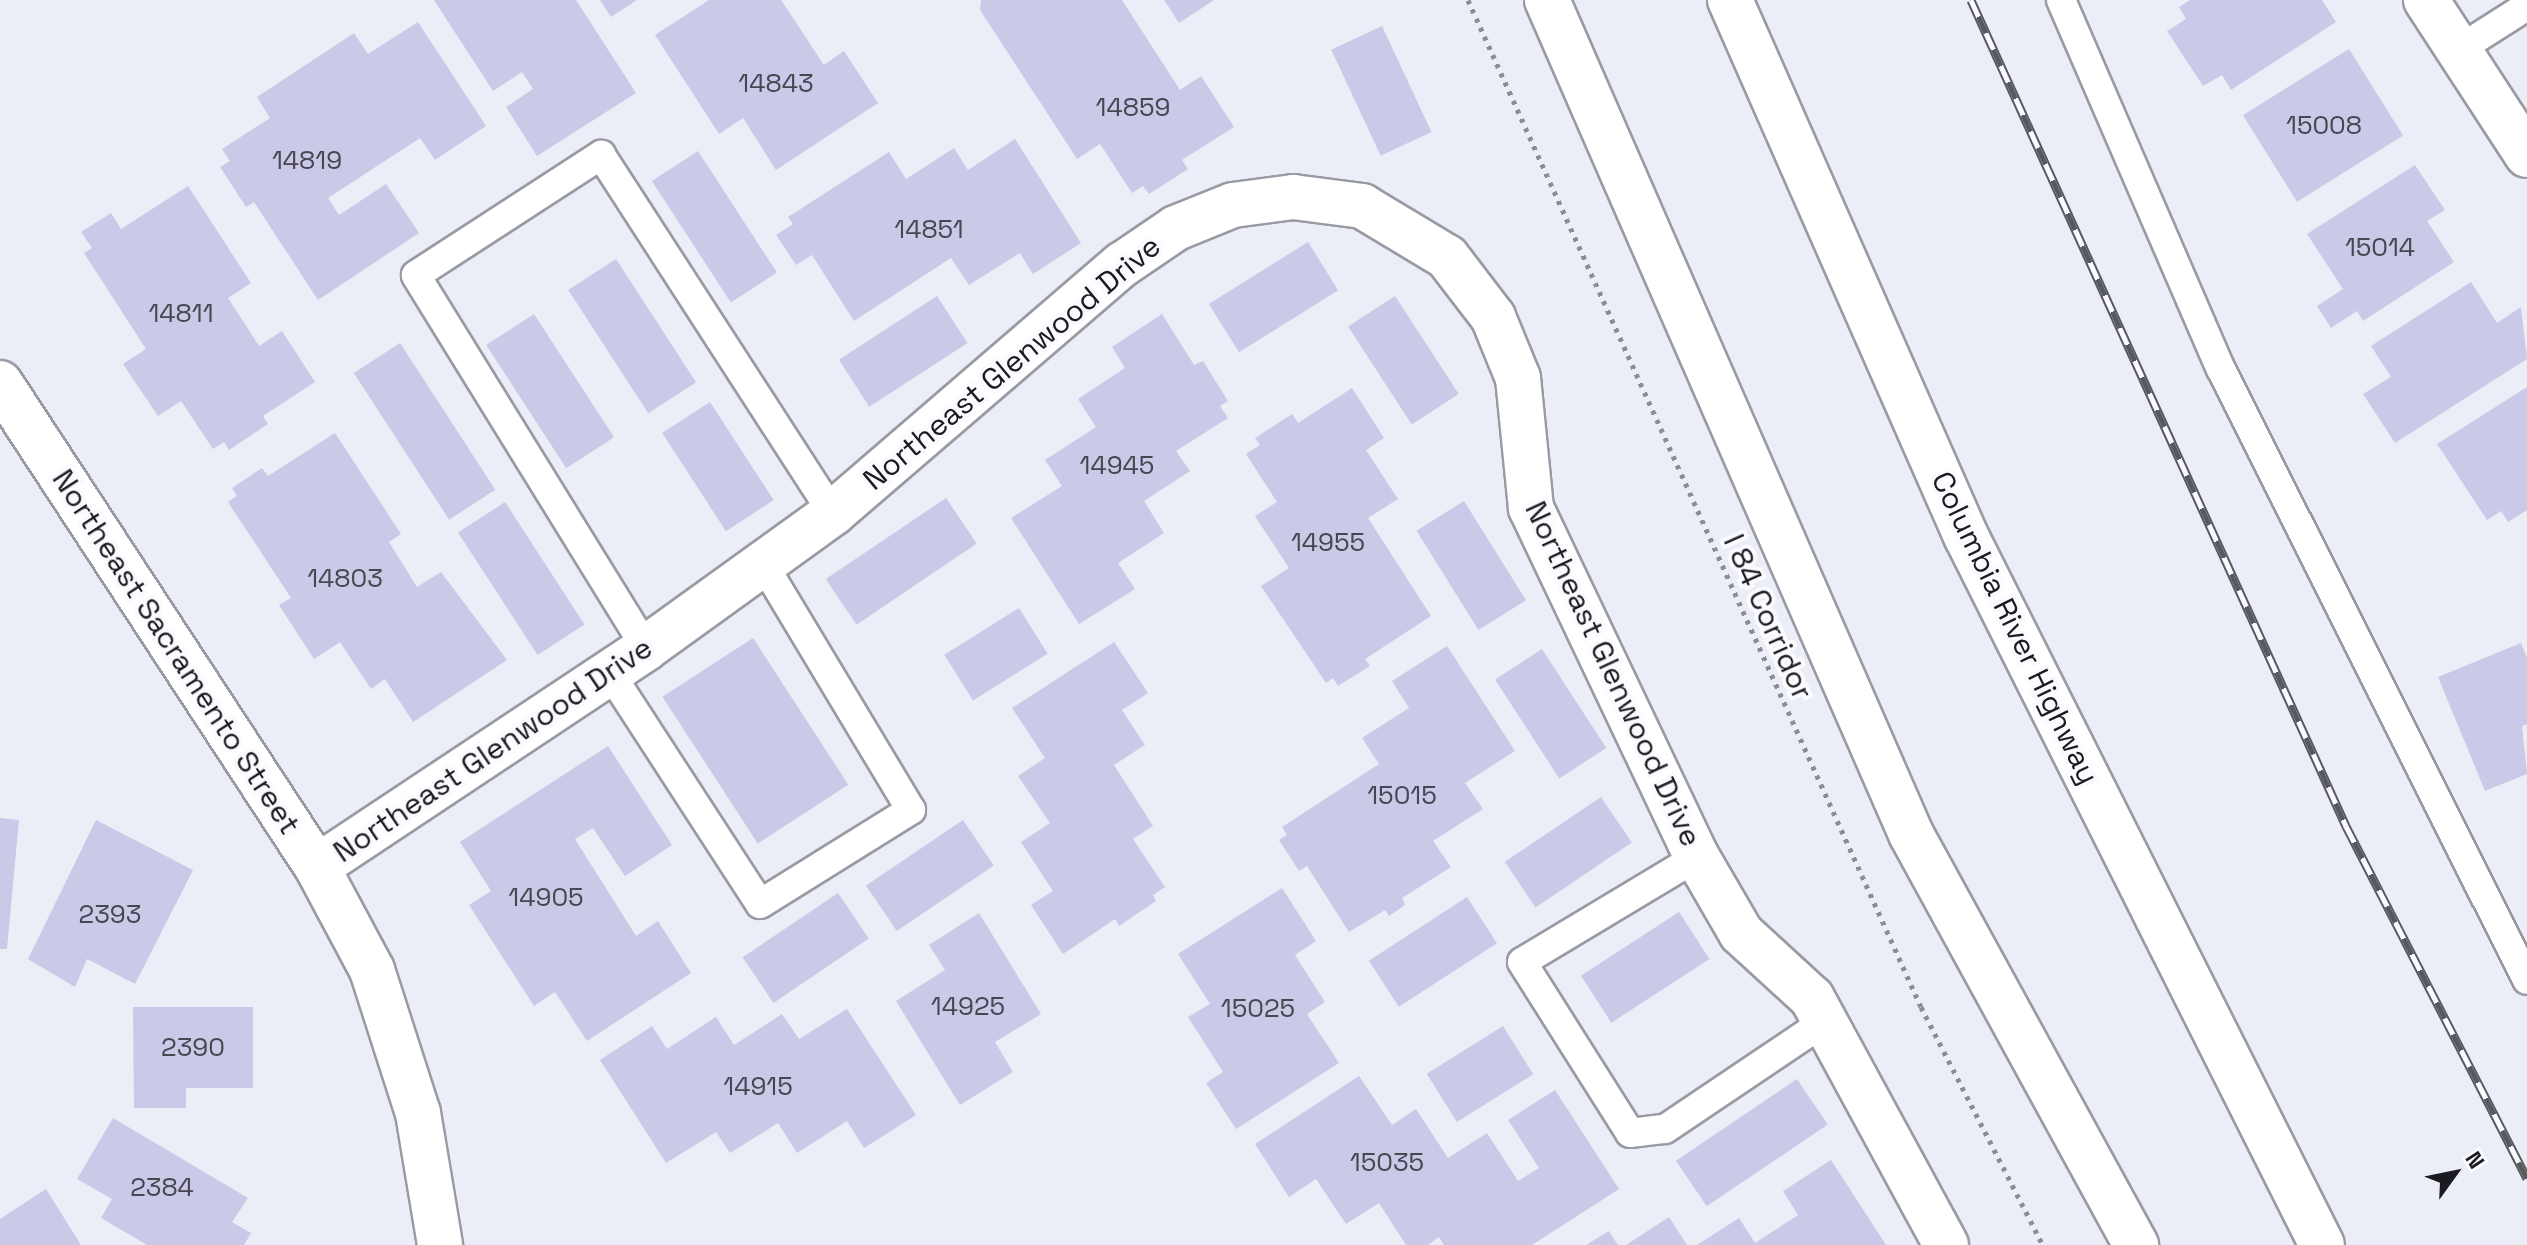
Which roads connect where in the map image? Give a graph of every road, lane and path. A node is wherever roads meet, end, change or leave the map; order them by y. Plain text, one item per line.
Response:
1 (1468, 0) edge
2 (1547, 0) edge
3 (1730, 0) edge
4 (2061, 0) edge
5 (2426, 0) edge
6 (2527, 6) edge
7 (2458, 50) junction
8 (2527, 155) edge
9 (0, 383) edge
10 (833, 513) junction
11 (763, 564) junction
12 (646, 648) junction
13 (610, 673) junction
14 (1697, 857) junction
15 (317, 867) junction
16 (2527, 980) edge
17 (1826, 1021) junction
18 (440, 1245) edge
19 (1946, 1245) edge
20 (2043, 1245) edge
21 (2136, 1245) edge
22 (2322, 1245) edge

1 - 20 path, I 84 Corridor
2 - 21 main road
3 - 22 main road, Columbia River Highway
4 - 16 lane
5 - 7 main road
6 - 7 lane
7 - 8 main road
9 - 15 main road, Northeast Sacramento Street
10 - 11 main road, Northeast Glenwood Drive
10 - 12 lane
10 - 14 main road, Northeast Glenwood Drive
11 - 12 main road, Northeast Glenwood Drive
11 - 13 lane
12 - 13 main road, Northeast Glenwood Drive
13 - 15 main road, Northeast Glenwood Drive
14 - 17 main road, Northeast Glenwood Drive
14 - 17 lane
15 - 18 main road, Northeast Sacramento Street
17 - 19 main road, Northeast Glenwood Drive

